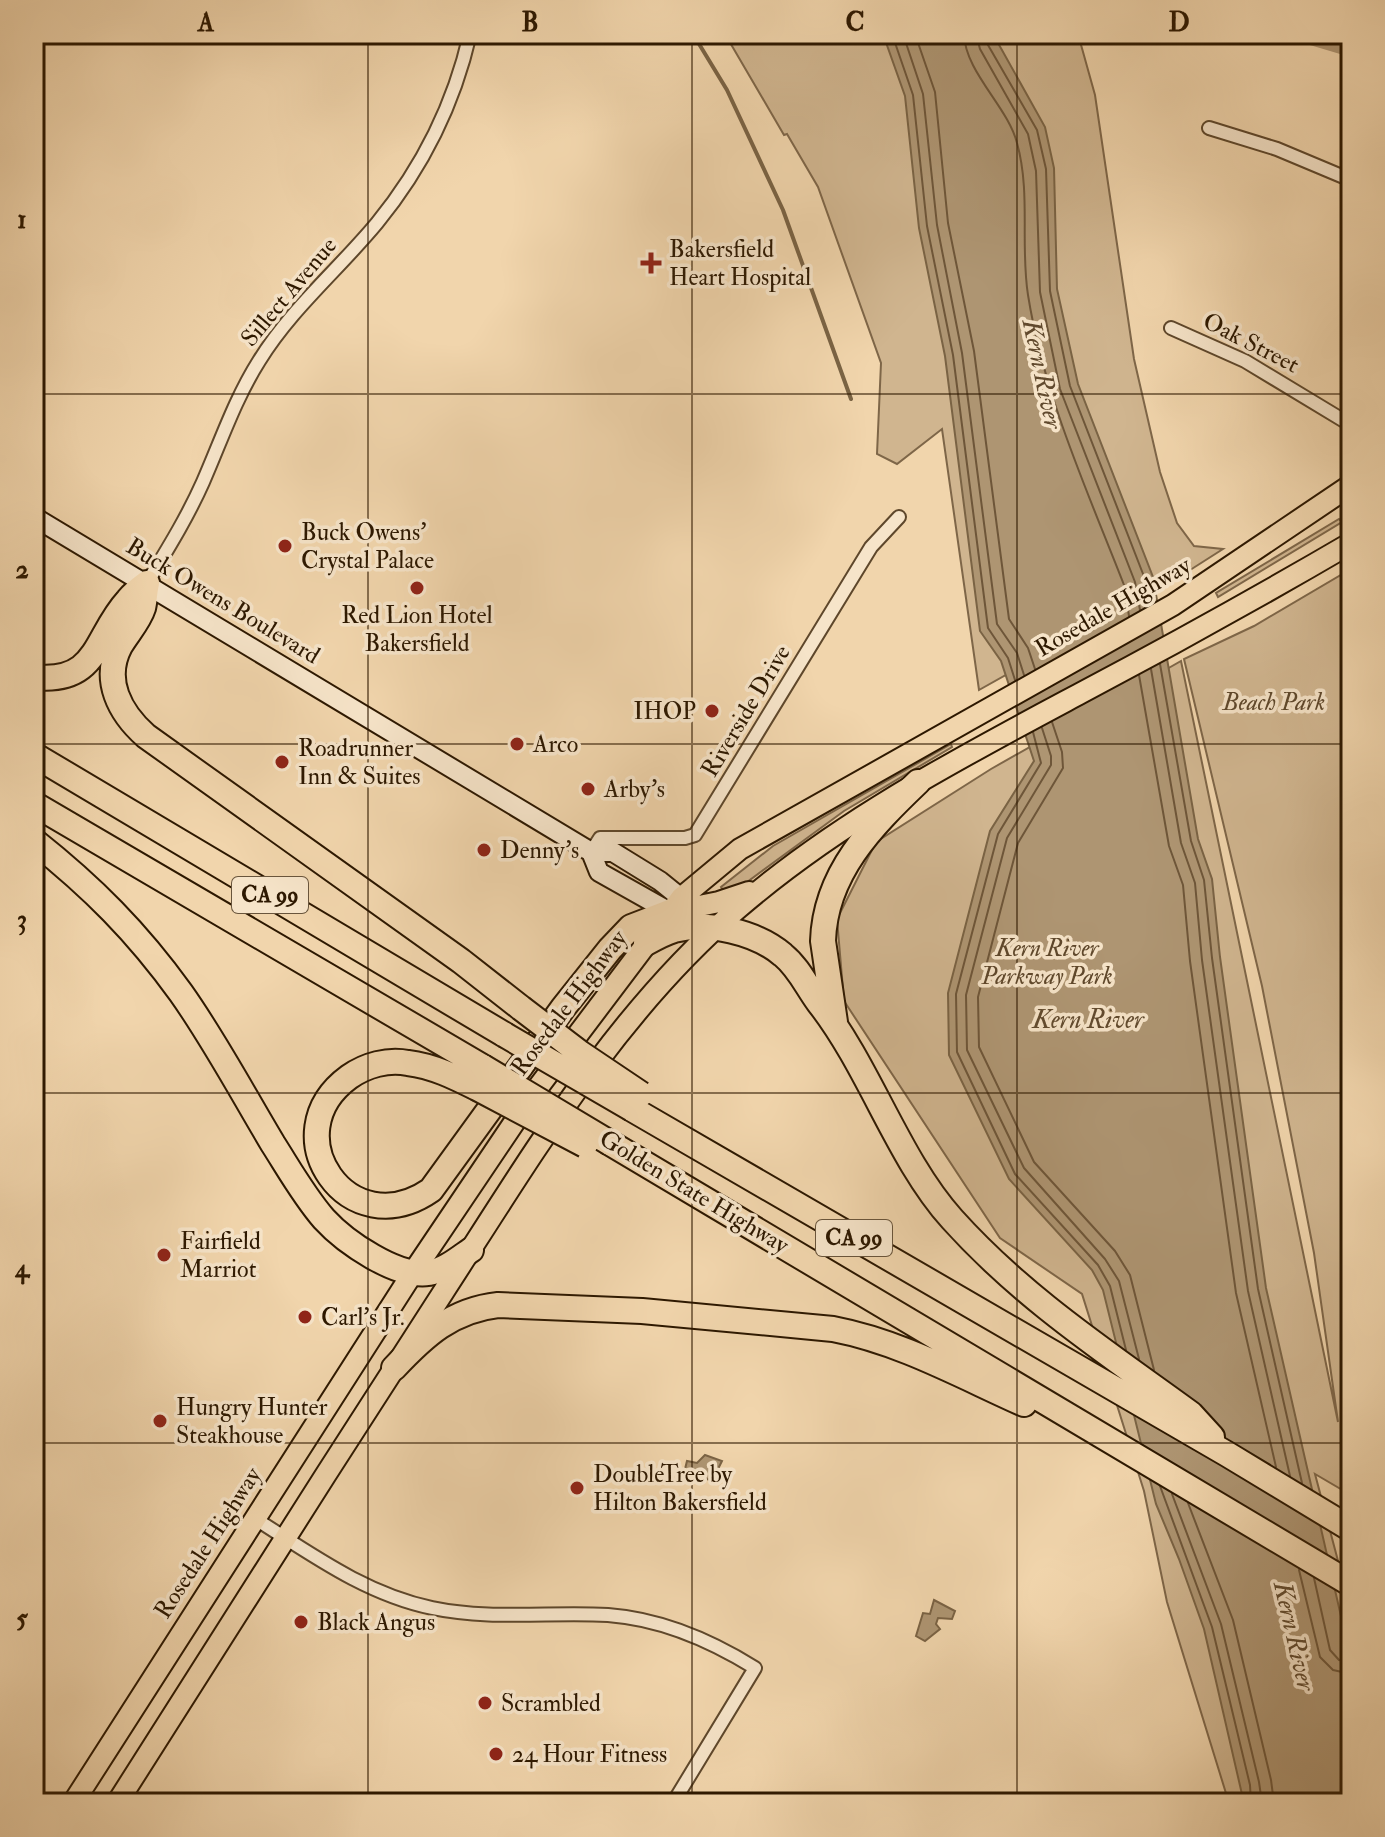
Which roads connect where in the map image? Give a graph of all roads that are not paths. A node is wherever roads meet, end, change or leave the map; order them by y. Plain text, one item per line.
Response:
1 (470, 34) edge
2 (1209, 128) dead end
3 (1351, 180) edge
4 (1171, 328) dead end
5 (1351, 425) edge
6 (1351, 485) edge
7 (34, 517) edge
8 (899, 517) dead end
9 (1351, 543) edge
10 (147, 583) junction
11 (34, 677) edge
12 (34, 755) edge
13 (918, 782) junction
14 (34, 804) edge
15 (34, 841) edge
16 (591, 852) junction
17 (767, 884) junction
18 (679, 912) junction
19 (715, 928) junction
20 (646, 943) joint
21 (675, 968) junction
22 (835, 1022) junction
23 (480, 1078) junction
24 (637, 1102) junction
25 (471, 1250) junction
26 (412, 1274) junction
27 (394, 1368) junction
28 (1104, 1435) junction
29 (1227, 1454) junction
30 (254, 1518) junction
31 (1351, 1529) edge
32 (285, 1538) junction
33 (1348, 1582) edge
34 (73, 1803) edge
35 (117, 1803) edge
36 (673, 1803) edge

1 - 10 street, Sillect Avenue
2 - 3 street
4 - 5 street, Oak Street
6 - 18 main road, Rosedale Highway
7 - 10 main road, Buck Owens Boulevard
8 - 16 street, Riverside Drive
9 - 13 main road
10 - 11 highway
10 - 16 main road, Buck Owens Boulevard
10 - 24 highway, bridge
12 - 24 highway, Golden State Highway / CA 99, bridge
13 - 17 main road
13 - 22 highway
14 - 23 highway, CA 99
15 - 26 highway
16 - 18 main road, Buck Owens Boulevard
17 - 18 main road
17 - 19 main road
18 - 19 highway
18 - 20 highway
18 - 21 main road
18 - 23 highway
19 - 21 main road
19 - 22 highway
20 - 26 main road, Rosedale Highway
21 - 25 main road
22 - 29 highway
23 - 28 highway, Golden State Highway / CA 99, bridge
24 - 29 highway, Golden State Highway / CA 99
25 - 26 highway
25 - 27 main road
26 - 30 main road, Rosedale Highway
27 - 28 highway
27 - 32 main road
28 - 33 highway, Golden State Highway / CA 99
29 - 31 highway, Golden State Highway / CA 99
30 - 32 street
30 - 34 main road, Rosedale Highway
32 - 35 main road
32 - 36 street

